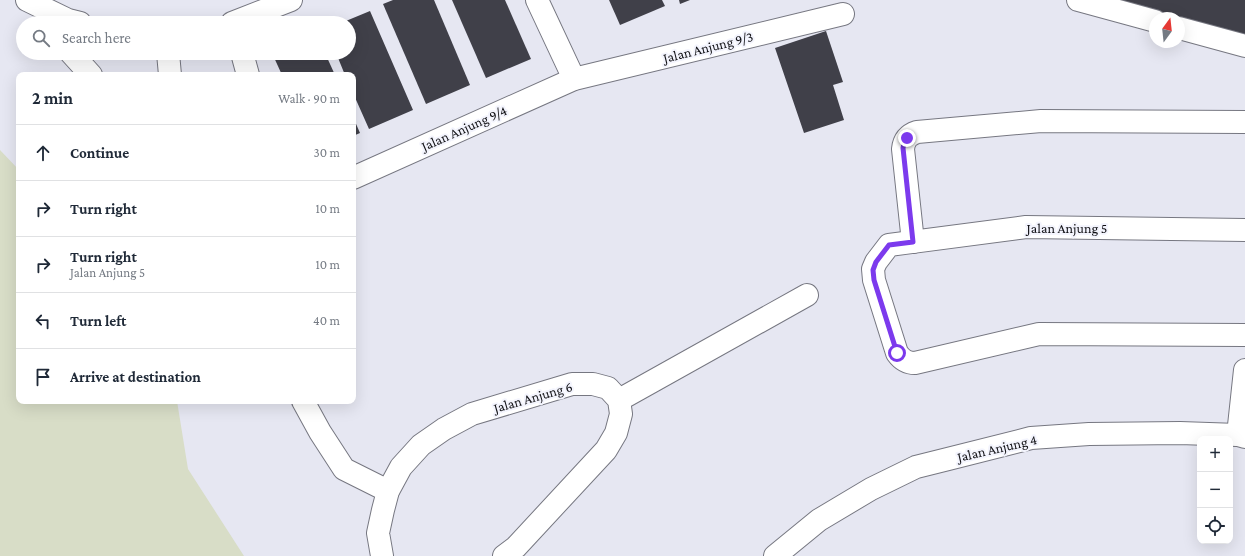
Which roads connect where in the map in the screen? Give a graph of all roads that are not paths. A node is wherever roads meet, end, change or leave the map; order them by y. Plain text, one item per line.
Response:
1 (27, 0) edge
2 (291, 0) edge
3 (537, 0) edge
4 (1078, 0) edge
5 (843, 14) dead end
6 (60, 16) edge
7 (251, 16) edge
8 (1149, 19) edge
9 (1185, 30) edge
10 (1245, 46) edge
11 (77, 60) edge
12 (169, 60) edge
13 (244, 60) edge
14 (88, 72) edge
15 (170, 72) edge
16 (247, 72) edge
17 (574, 79) junction
18 (1245, 122) edge
19 (356, 177) edge
20 (1245, 230) edge
21 (913, 242) junction
22 (807, 295) dead end
23 (1245, 335) edge
24 (1245, 370) edge
25 (619, 400) junction
26 (305, 404) edge
27 (1241, 436) edge
28 (388, 491) junction
29 (382, 556) edge
30 (504, 556) edge
31 (775, 556) edge

1 - 6 street
2 - 7 street
3 - 17 street
4 - 8 street
5 - 17 street, Jalan Anjung 9/3
9 - 10 street
11 - 14 street
12 - 15 street
13 - 16 street
17 - 19 street, Jalan Anjung 9/4
18 - 21 street
20 - 21 street, Jalan Anjung 5
21 - 23 street, Jalan Anjung 5
22 - 25 street
24 - 27 street
25 - 28 street, Jalan Anjung 6
25 - 30 street
26 - 28 street
27 - 31 street, Jalan Anjung 4
28 - 29 street, Jalan Anjung 6

